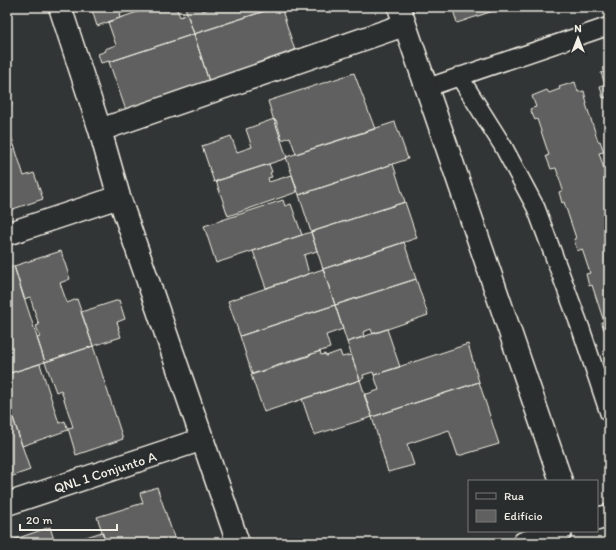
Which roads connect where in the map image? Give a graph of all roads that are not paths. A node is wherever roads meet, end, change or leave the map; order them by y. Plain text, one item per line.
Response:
1 (60, 7) edge
2 (402, 16) edge
3 (609, 26) edge
4 (459, 76) junction
5 (426, 88) junction
6 (100, 130) junction
7 (119, 197) junction
8 (7, 234) edge
9 (609, 413) edge
10 (203, 439) junction
11 (561, 480) edge
12 (7, 504) edge
13 (609, 516) edge
14 (598, 520) edge
15 (558, 532) edge
16 (238, 543) edge
17 (524, 543) edge

1 - 6 street
2 - 5 street
2 - 6 street
3 - 4 lane
4 - 5 lane
4 - 9 lane
5 - 11 street
6 - 7 street
7 - 8 street
7 - 10 street
10 - 12 street, QNL 1 Conjunto A
10 - 16 street
13 - 14 street
15 - 17 street

